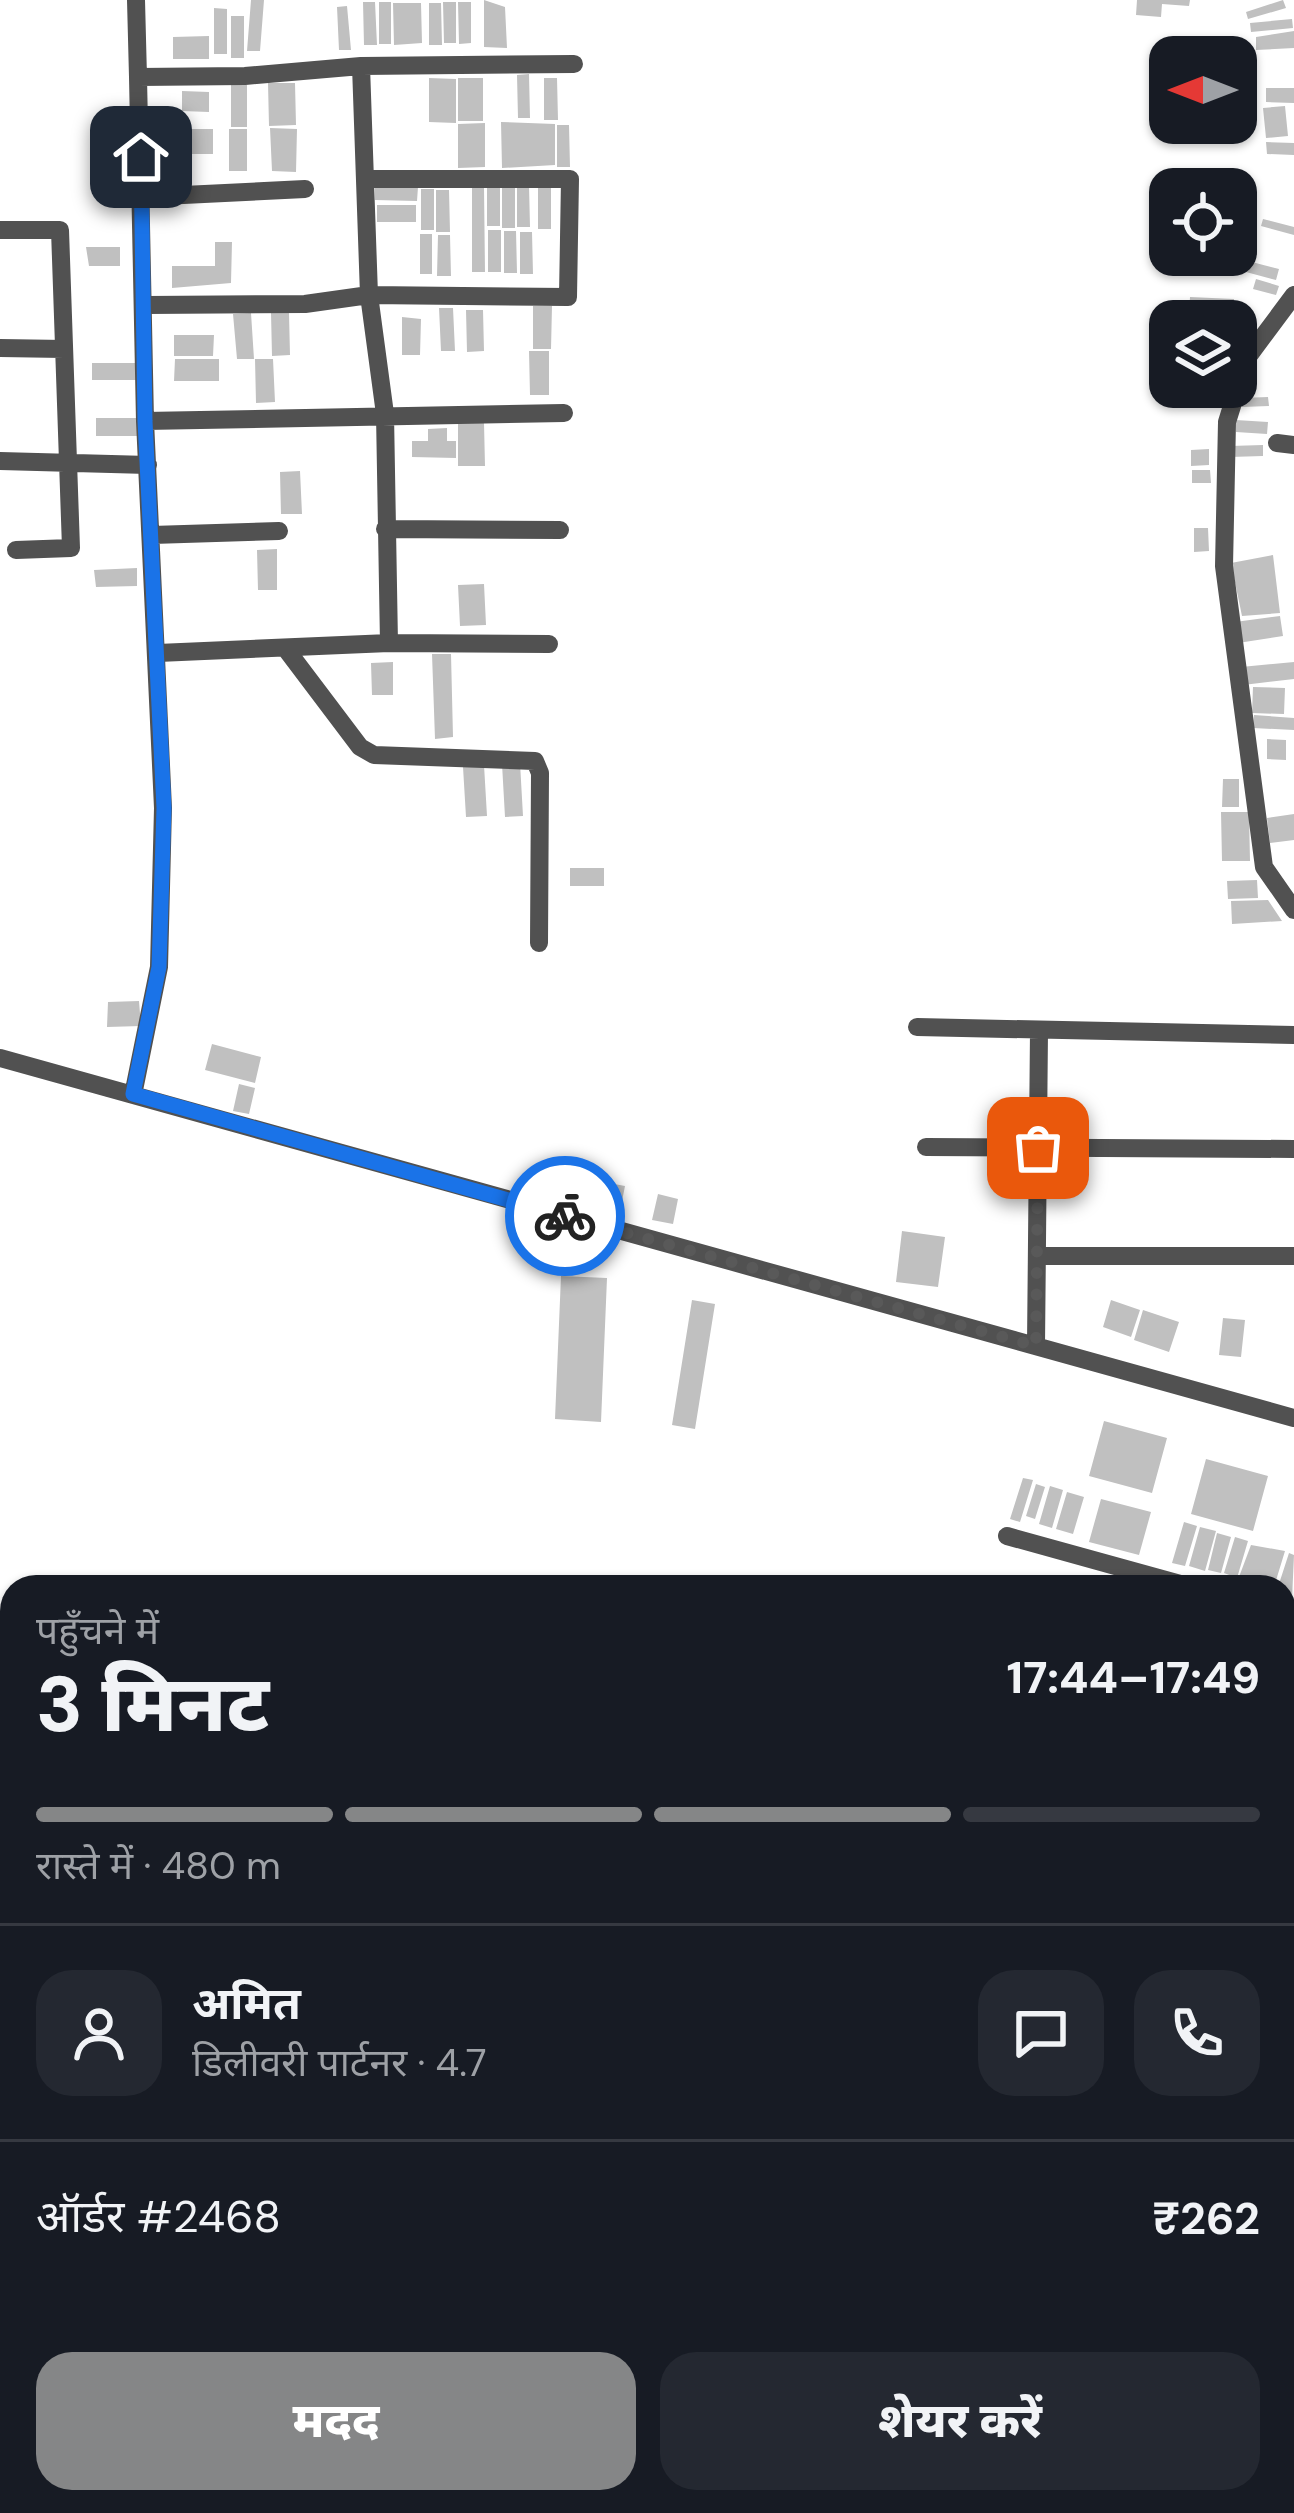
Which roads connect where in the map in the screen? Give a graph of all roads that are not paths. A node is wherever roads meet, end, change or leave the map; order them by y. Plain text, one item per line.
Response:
1 (136, 0) edge
2 (574, 64) dead end
3 (361, 66) junction
4 (138, 77) junction
5 (366, 179) junction
6 (304, 189) dead end
7 (142, 197) junction
8 (0, 230) edge
9 (1294, 295) edge
10 (369, 296) junction
11 (146, 305) junction
12 (0, 349) edge
13 (64, 349) junction
14 (564, 413) dead end
15 (385, 414) junction
16 (145, 421) junction
17 (0, 461) edge
18 (68, 463) junction
19 (148, 465) junction
20 (385, 529) junction
21 (560, 530) dead end
22 (279, 531) dead end
23 (152, 535) junction
24 (16, 550) dead end
25 (388, 643) junction
26 (549, 644) dead end
27 (286, 649) junction
28 (158, 652) junction
29 (1294, 910) edge
30 (539, 943) dead end
31 (917, 1027) dead end
32 (1039, 1031) junction
33 (1294, 1035) edge
34 (0, 1058) edge
35 (133, 1094) junction
36 (926, 1147) dead end
37 (1038, 1148) junction
38 (1294, 1149) edge
39 (1037, 1256) junction
40 (1294, 1256) edge
41 (1036, 1346) junction
42 (1294, 1418) edge
43 (1007, 1536) dead end
44 (1148, 1575) edge

1 - 4 street
2 - 3 street
3 - 4 street
3 - 5 street
4 - 7 street
5 - 10 street
5 - 10 street
6 - 7 street
7 - 11 street
8 - 13 street
9 - 29 street
10 - 11 street
10 - 15 street
11 - 16 street
12 - 13 street
13 - 18 street
14 - 15 street
15 - 16 street
15 - 20 street
16 - 19 street
17 - 18 street
18 - 19 street
18 - 24 street
19 - 23 street
20 - 21 street
20 - 25 street
22 - 23 street
23 - 28 street
25 - 26 street
25 - 27 street
27 - 28 street
27 - 30 street
28 - 35 street
31 - 32 street
32 - 33 street
32 - 37 street
34 - 35 street
35 - 41 street
36 - 37 street
37 - 38 street
37 - 39 street
39 - 40 street
39 - 41 street
41 - 42 street
43 - 44 street

